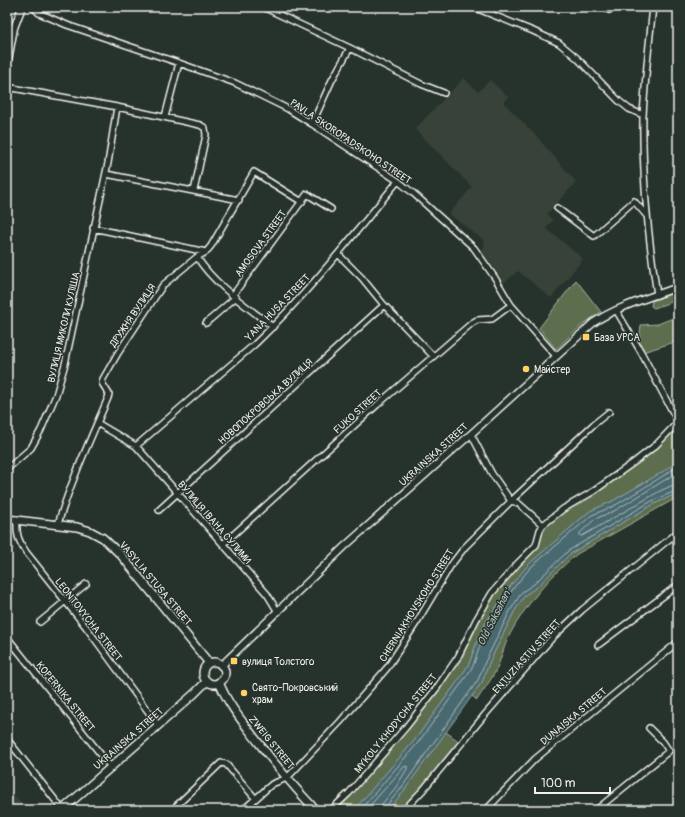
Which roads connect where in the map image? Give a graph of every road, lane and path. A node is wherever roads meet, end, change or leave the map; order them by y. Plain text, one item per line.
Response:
1 (22, 7) edge
2 (33, 7) edge
3 (263, 7) edge
4 (474, 7) edge
5 (653, 7) edge
6 (350, 48) junction
7 (180, 63) junction
8 (7, 66) edge
9 (7, 87) edge
10 (444, 93) dead end
11 (117, 107) junction
12 (644, 115) junction
13 (165, 117) junction
14 (312, 124) junction
15 (106, 174) junction
16 (398, 181) junction
17 (194, 191) junction
18 (239, 200) junction
19 (302, 202) junction
20 (557, 208) dead end
21 (331, 209) dead end
22 (647, 216) junction
23 (93, 228) junction
24 (206, 252) junction
25 (338, 254) junction
26 (197, 258) junction
27 (678, 287) edge
28 (657, 295) junction
29 (235, 296) junction
30 (384, 305) junction
31 (511, 305) junction
32 (616, 310) junction
33 (206, 323) dead end
34 (273, 327) junction
35 (433, 356) junction
36 (556, 356) junction
37 (609, 412) dead end
38 (678, 422) edge
39 (97, 423) junction
40 (471, 434) junction
41 (136, 446) junction
42 (7, 469) edge
43 (178, 492) junction
44 (511, 501) junction
45 (159, 510) dead end
46 (7, 519) edge
47 (17, 520) junction
48 (58, 524) junction
49 (544, 525) junction
50 (678, 532) edge
51 (223, 544) junction
52 (86, 584) dead end
53 (678, 585) edge
54 (65, 601) junction
55 (278, 612) junction
56 (40, 622) dead end
57 (7, 637) edge
58 (678, 642) edge
59 (598, 645) dead end
60 (14, 646) junction
61 (7, 653) edge
62 (209, 663) junction
63 (221, 666) junction
64 (207, 681) junction
65 (219, 682) junction
66 (158, 725) junction
67 (649, 728) dead end
68 (7, 739) edge
69 (110, 766) junction
70 (287, 778) junction
71 (255, 798) junction
72 (62, 810) edge
73 (172, 810) edge
74 (243, 810) edge
75 (316, 810) edge
76 (331, 810) edge
77 (404, 810) edge
78 (486, 810) edge
79 (596, 810) edge

1 - 8 street
2 - 7 street, PAVLA SKOROPADSKOHO STREET
3 - 6 street
4 - 12 street
5 - 12 street
6 - 10 street
6 - 14 street
7 - 13 street
7 - 14 street, PAVLA SKOROPADSKOHO STREET
9 - 11 street
11 - 13 street
11 - 15 street, ВУЛИЦЯ МИКОЛИ КУЛІША
12 - 22 street
13 - 17 street
14 - 16 street, PAVLA SKOROPADSKOHO STREET
15 - 17 street
15 - 23 street, ВУЛИЦЯ МИКОЛИ КУЛІША
16 - 25 street, YANA HUSA STREET
16 - 31 street, PAVLA SKOROPADSKOHO STREET
17 - 18 street
18 - 19 street, ДРУЖНЯ ВУЛИЦЯ
18 - 24 street, ДРУЖНЯ ВУЛИЦЯ
19 - 21 street
19 - 29 street, AMOSOVA STREET
20 - 22 street
22 - 28 street
23 - 24 street
23 - 42 street, ВУЛИЦЯ МИКОЛИ КУЛІША
24 - 26 street, ДРУЖНЯ ВУЛИЦЯ
25 - 30 street
25 - 34 street, YANA HUSA STREET
26 - 29 street
26 - 39 street, ДРУЖНЯ ВУЛИЦЯ
27 - 28 street, UKRAINSKA STREET
28 - 32 street, UKRAINSKA STREET
29 - 33 street, AMOSOVA STREET
29 - 34 street
30 - 35 street
30 - 43 street, НОВОПОКРОВСЬКА ВУЛИЦЯ
31 - 35 street, FUKO STREET
31 - 36 street, PAVLA SKOROPADSKOHO STREET
32 - 36 street, UKRAINSKA STREET
32 - 38 street
34 - 41 street, YANA HUSA STREET
35 - 51 street, FUKO STREET
36 - 40 street, UKRAINSKA STREET
37 - 44 street, CHERNIAKHOVSKOHO STREET
38 - 49 street, MYKOLY KHODYCHA STREET
39 - 41 street
39 - 48 street, ДРУЖНЯ ВУЛИЦЯ
40 - 44 street
40 - 55 street, UKRAINSKA STREET
41 - 43 street, ВУЛИЦЯ ІВАНА СУЛИМИ
43 - 45 street, НОВОПОКРОВСЬКА ВУЛИЦЯ
43 - 51 street, ВУЛИЦЯ ІВАНА СУЛИМИ
44 - 49 street
44 - 70 street, CHERNIAKHOVSKOHO STREET
46 - 47 main road, VASYLIA STUSA STREET
47 - 48 main road, VASYLIA STUSA STREET
47 - 54 street, LEONTOVYCHA STREET
48 - 62 main road, VASYLIA STUSA STREET
49 - 76 street, MYKOLY KHODYCHA STREET
50 - 77 street, ENTUZIASTIV STREET
51 - 55 street, ВУЛИЦЯ ІВАНА СУЛИМИ
52 - 54 street
53 - 59 street
54 - 56 street
54 - 66 street, LEONTOVYCHA STREET
55 - 63 street, UKRAINSKA STREET
57 - 60 street, KOPERNIKA STREET
58 - 78 street, DUNAISKA STREET
60 - 61 street
60 - 69 street, KOPERNIKA STREET
62 - 63 main road
62 - 64 main road
63 - 65 main road
64 - 65 main road
64 - 66 main road, UKRAINSKA STREET
65 - 70 main road, ZWEIG STREET
66 - 69 main road, UKRAINSKA STREET
67 - 79 street
68 - 72 street
69 - 72 main road, UKRAINSKA STREET
70 - 71 street, CHERNIAKHOVSKOHO STREET
70 - 75 main road, ZWEIG STREET
71 - 73 street
71 - 74 street, CHERNIAKHOVSKOHO STREET

